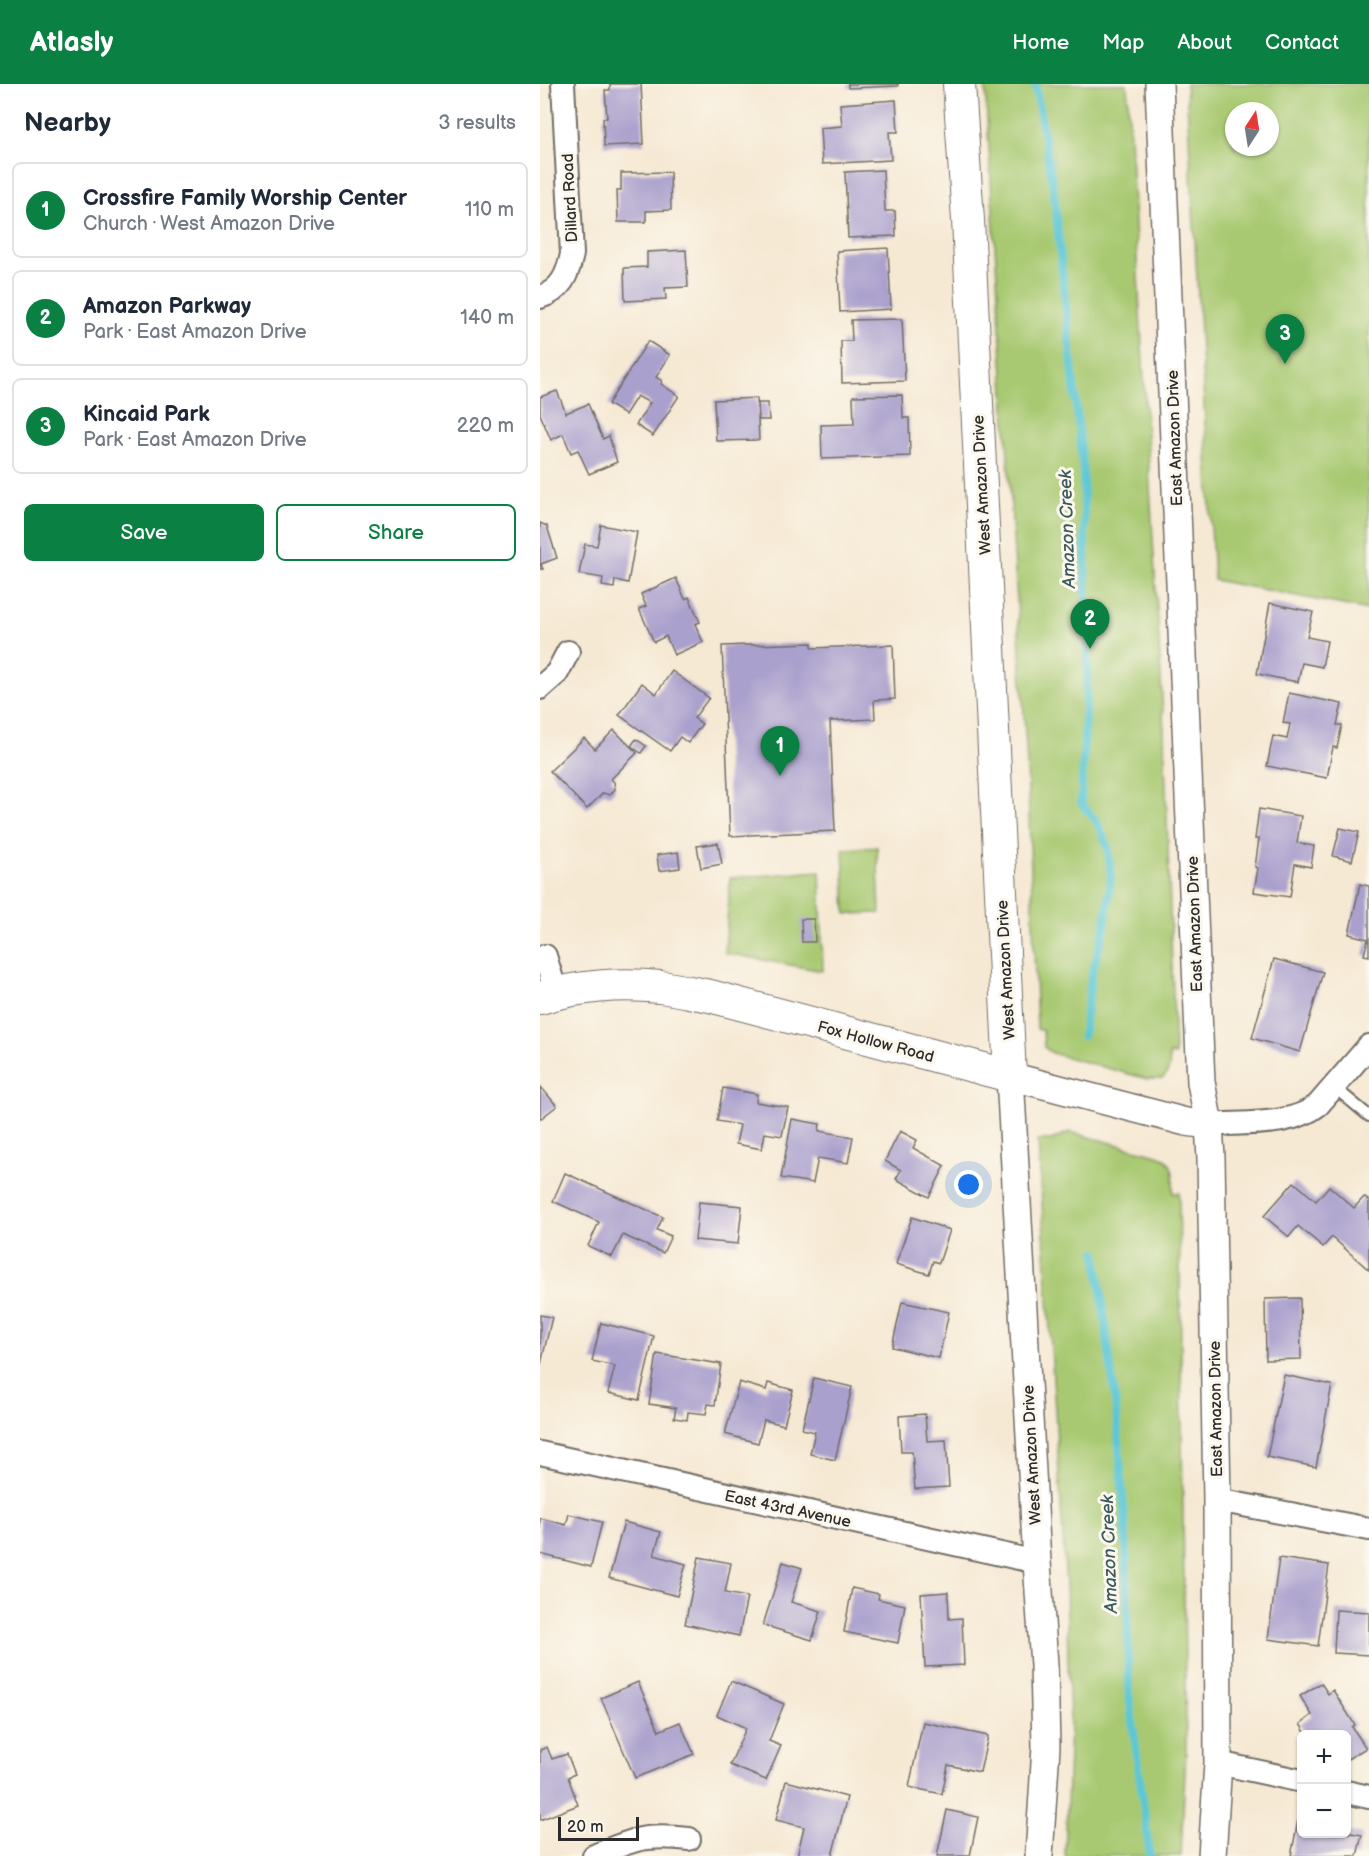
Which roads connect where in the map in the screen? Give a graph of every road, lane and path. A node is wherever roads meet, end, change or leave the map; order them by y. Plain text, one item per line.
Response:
1 (563, 84) edge
2 (959, 84) edge
3 (1159, 84) edge
4 (540, 297) edge
5 (568, 651) dead end
6 (540, 688) edge
7 (545, 956) dead end
8 (548, 996) edge
9 (1369, 1047) edge
10 (1010, 1076) junction
11 (1334, 1087) junction
12 (1369, 1116) edge
13 (1209, 1125) junction
14 (540, 1453) edge
15 (1217, 1500) junction
16 (1369, 1529) edge
17 (1037, 1562) junction
18 (1218, 1763) junction
19 (1297, 1780) edge
20 (1351, 1793) edge
21 (1369, 1797) edge
22 (689, 1839) dead end
23 (594, 1856) edge
24 (1039, 1856) edge
25 (1212, 1856) edge

1 - 4 street, Dillard Road
2 - 10 main road, West Amazon Drive
3 - 13 street, East Amazon Drive
5 - 6 street
7 - 8 street
8 - 10 main road, Fox Hollow Road
9 - 11 street
10 - 13 street, Fox Hollow Road
10 - 17 street, West Amazon Drive
11 - 12 lane
11 - 13 street
13 - 15 street, East Amazon Drive
14 - 17 street, East 43rd Avenue
15 - 16 street
15 - 18 street, East Amazon Drive
17 - 24 street, West Amazon Drive
18 - 19 street
18 - 25 street, East Amazon Drive
20 - 21 street
22 - 23 street

